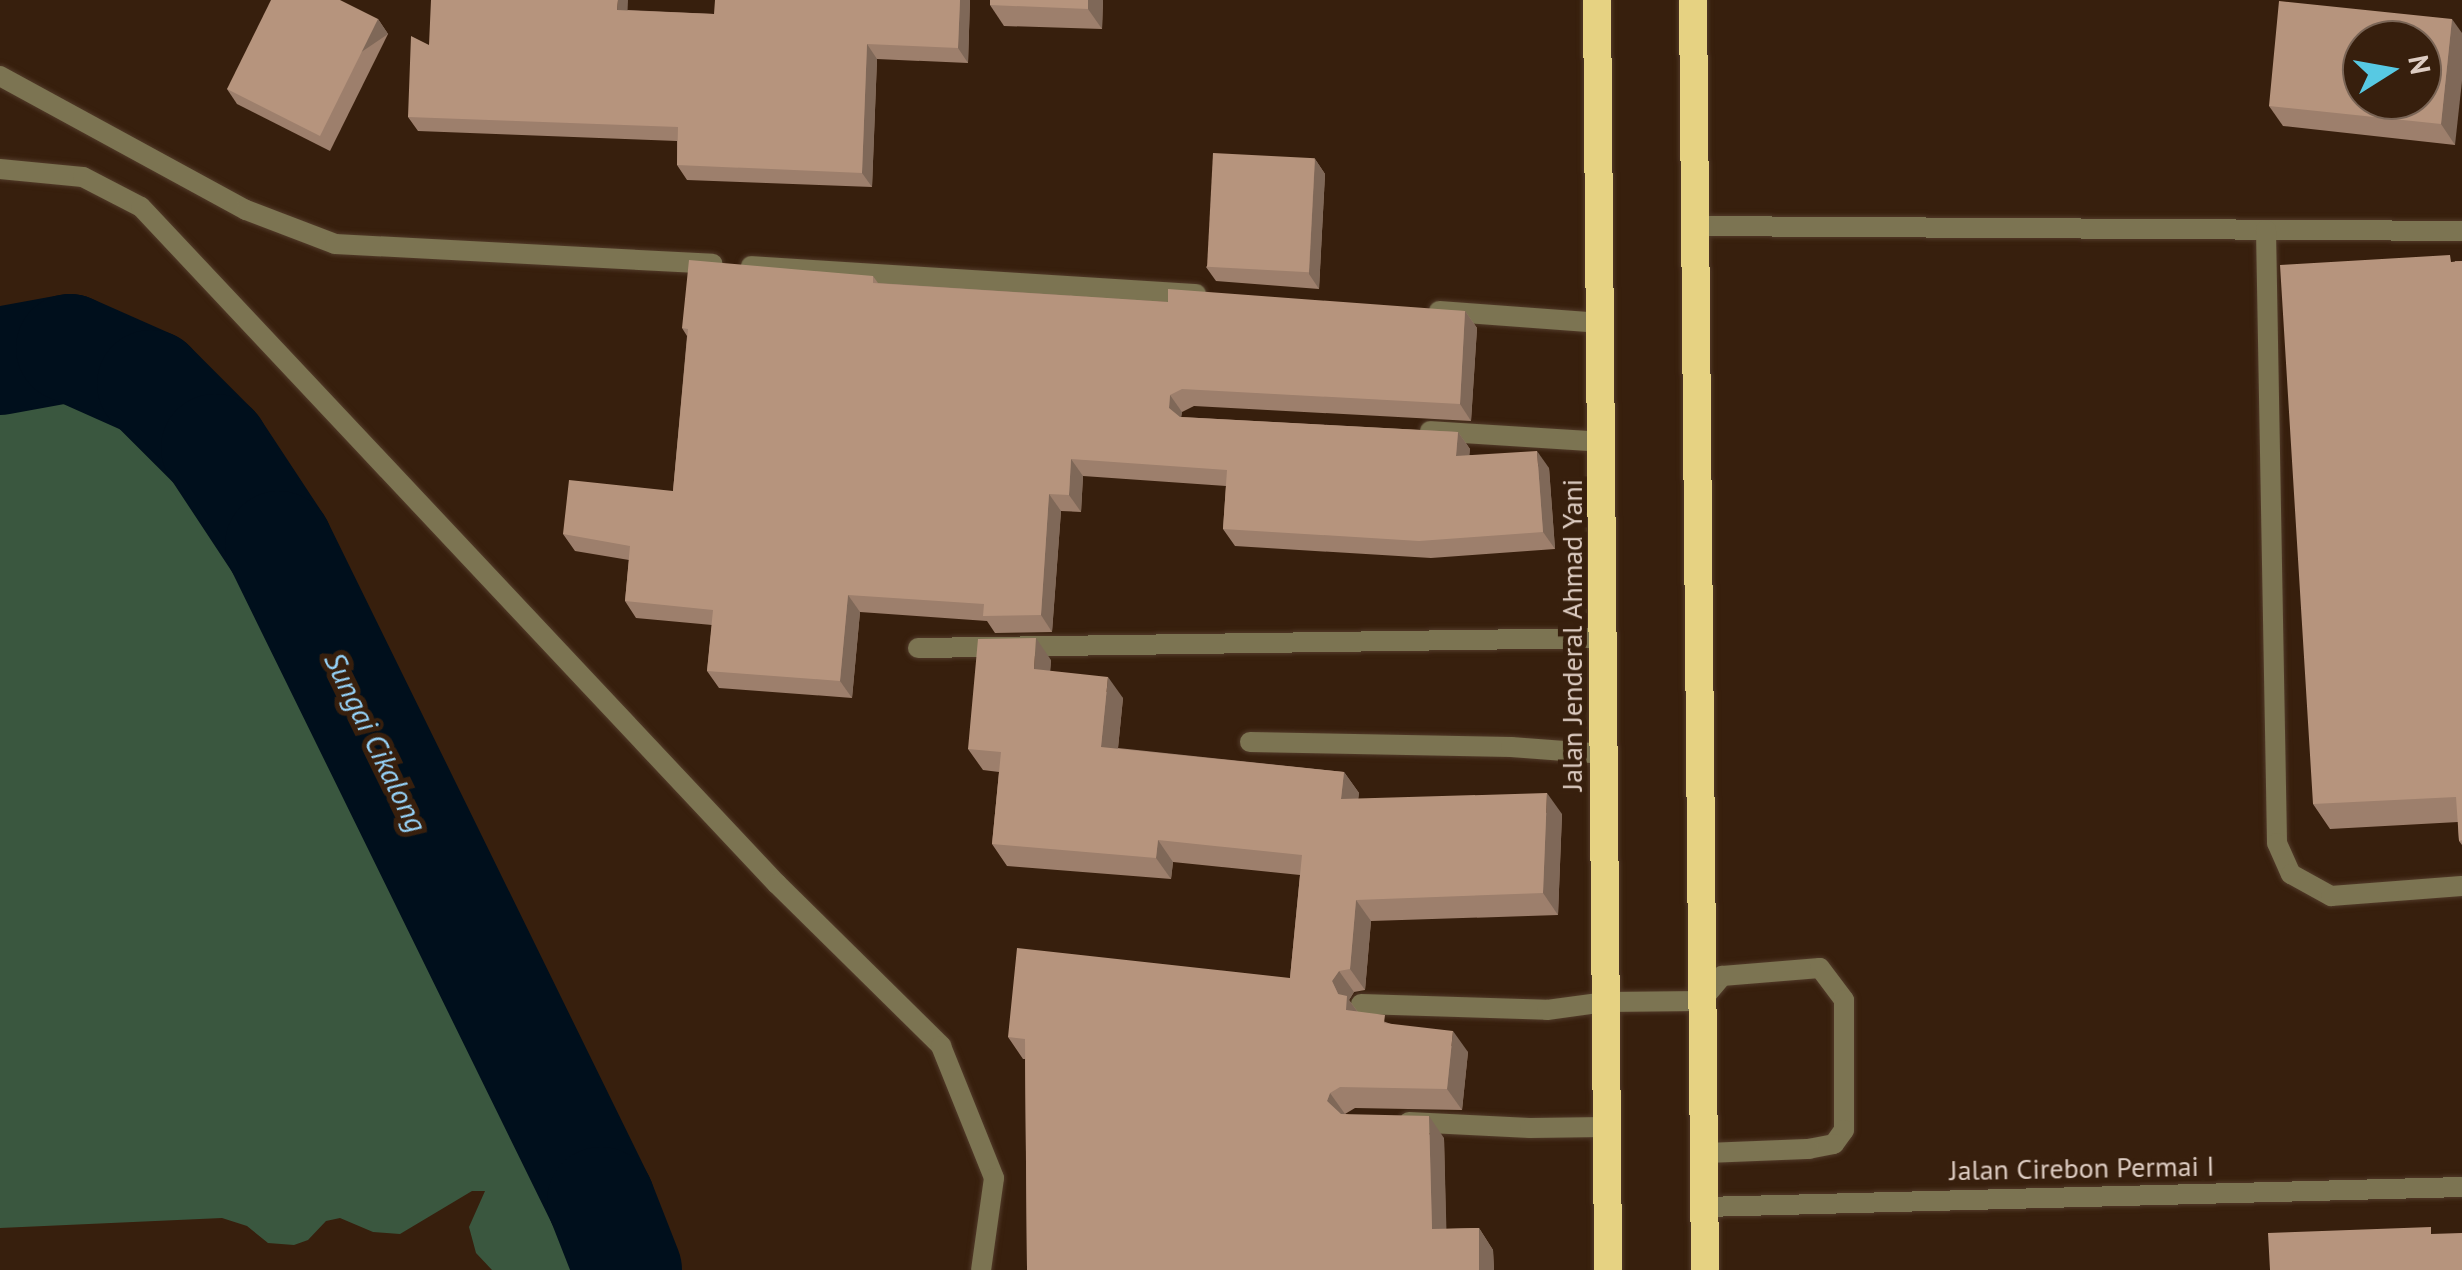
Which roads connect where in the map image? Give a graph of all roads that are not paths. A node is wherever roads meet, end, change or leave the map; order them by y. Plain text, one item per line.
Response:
1 (1597, 0) edge
2 (1693, 0) edge
3 (0, 76) edge
4 (0, 169) edge
5 (1694, 226) junction
6 (2266, 230) junction
7 (2462, 231) edge
8 (1211, 295) edge
9 (1426, 310) edge
10 (1602, 322) junction
11 (1410, 430) edge
12 (1603, 442) junction
13 (1604, 638) junction
14 (918, 648) dead end
15 (1250, 742) dead end
16 (1605, 754) junction
17 (2462, 886) edge
18 (1701, 1001) junction
19 (1606, 1002) junction
20 (1361, 1004) dead end
21 (1393, 1122) edge
22 (1606, 1126) junction
23 (1704, 1153) junction
24 (2462, 1186) edge
25 (1704, 1207) junction
26 (981, 1270) edge
27 (1608, 1270) edge
28 (1705, 1270) edge

1 - 10 highway, Jalan Jenderal Ahmad Yani
2 - 5 highway
3 - 8 street
4 - 26 street
5 - 6 street
5 - 18 highway
6 - 7 street
6 - 17 street
9 - 10 street
10 - 12 highway, Jalan Jenderal Ahmad Yani
11 - 12 street
12 - 13 highway, Jalan Jenderal Ahmad Yani
13 - 14 street
13 - 16 highway, Jalan Jenderal Ahmad Yani
15 - 16 street
16 - 19 highway, Jalan Jenderal Ahmad Yani
18 - 19 street
18 - 23 highway
18 - 23 street
19 - 20 street
19 - 22 highway, Jalan Jenderal Ahmad Yani
21 - 22 street
22 - 27 highway, Jalan Jenderal Ahmad Yani
23 - 25 highway
24 - 25 street, Jalan Cirebon Permai I
25 - 28 highway

